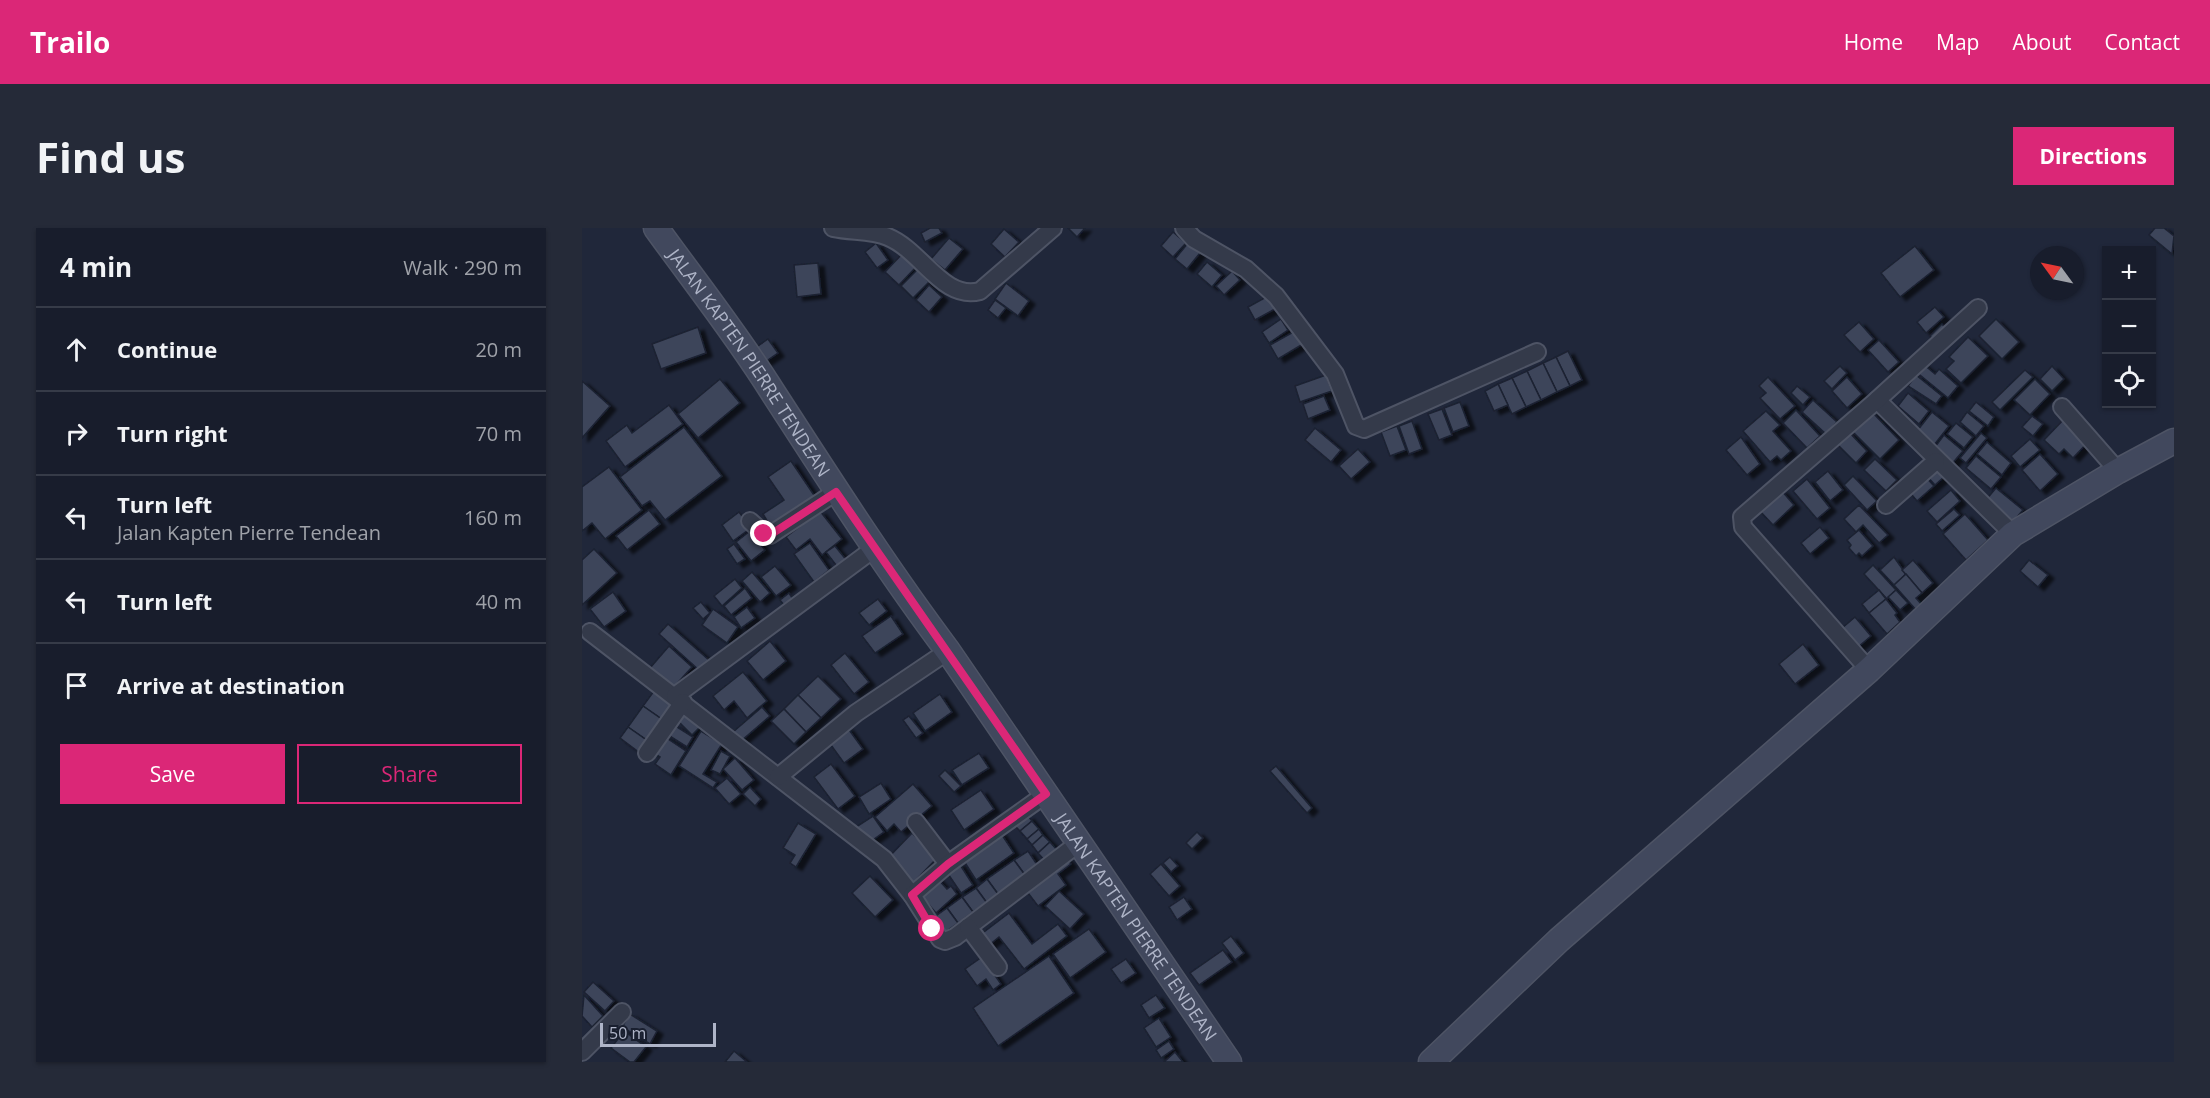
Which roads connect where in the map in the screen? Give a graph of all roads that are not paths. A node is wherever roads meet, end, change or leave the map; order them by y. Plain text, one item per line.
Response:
1 (656, 228) edge
2 (833, 228) edge
3 (1053, 228) edge
4 (1184, 228) edge
5 (890, 232) edge
6 (1977, 308) dead end
7 (1537, 351) dead end
8 (1877, 400) junction
9 (2062, 407) dead end
10 (2174, 441) edge
11 (1936, 461) junction
12 (2118, 471) junction
13 (836, 492) junction
14 (1886, 505) dead end
15 (750, 520) dead end
16 (2013, 534) junction
17 (875, 548) junction
18 (590, 632) dead end
19 (948, 651) junction
20 (1869, 670) junction
21 (679, 699) junction
22 (647, 753) dead end
23 (778, 777) junction
24 (1046, 794) junction
25 (916, 822) dead end
26 (1079, 843) junction
27 (948, 864) junction
28 (912, 895) junction
29 (968, 927) junction
30 (998, 967) dead end
31 (622, 1012) dead end
32 (582, 1052) edge
33 (1229, 1062) edge
34 (1431, 1062) edge

1 - 13 main road, JALAN KAPTEN PIERRE TENDEAN
2 - 5 street
3 - 5 street
4 - 7 street
6 - 8 street
8 - 11 street
8 - 20 street
9 - 12 street
10 - 12 main road
11 - 14 street
11 - 16 street
12 - 16 main road
13 - 15 street
13 - 17 main road, JALAN KAPTEN PIERRE TENDEAN
16 - 20 main road
17 - 19 main road, JALAN KAPTEN PIERRE TENDEAN
17 - 21 street
18 - 21 street
19 - 23 street
19 - 24 main road, JALAN KAPTEN PIERRE TENDEAN
20 - 34 main road
21 - 22 street
21 - 23 street
23 - 28 street
24 - 26 main road, JALAN KAPTEN PIERRE TENDEAN
24 - 27 street
25 - 27 street
26 - 29 street
26 - 33 main road, JALAN KAPTEN PIERRE TENDEAN
27 - 28 street
28 - 29 street
29 - 30 street
31 - 32 street

